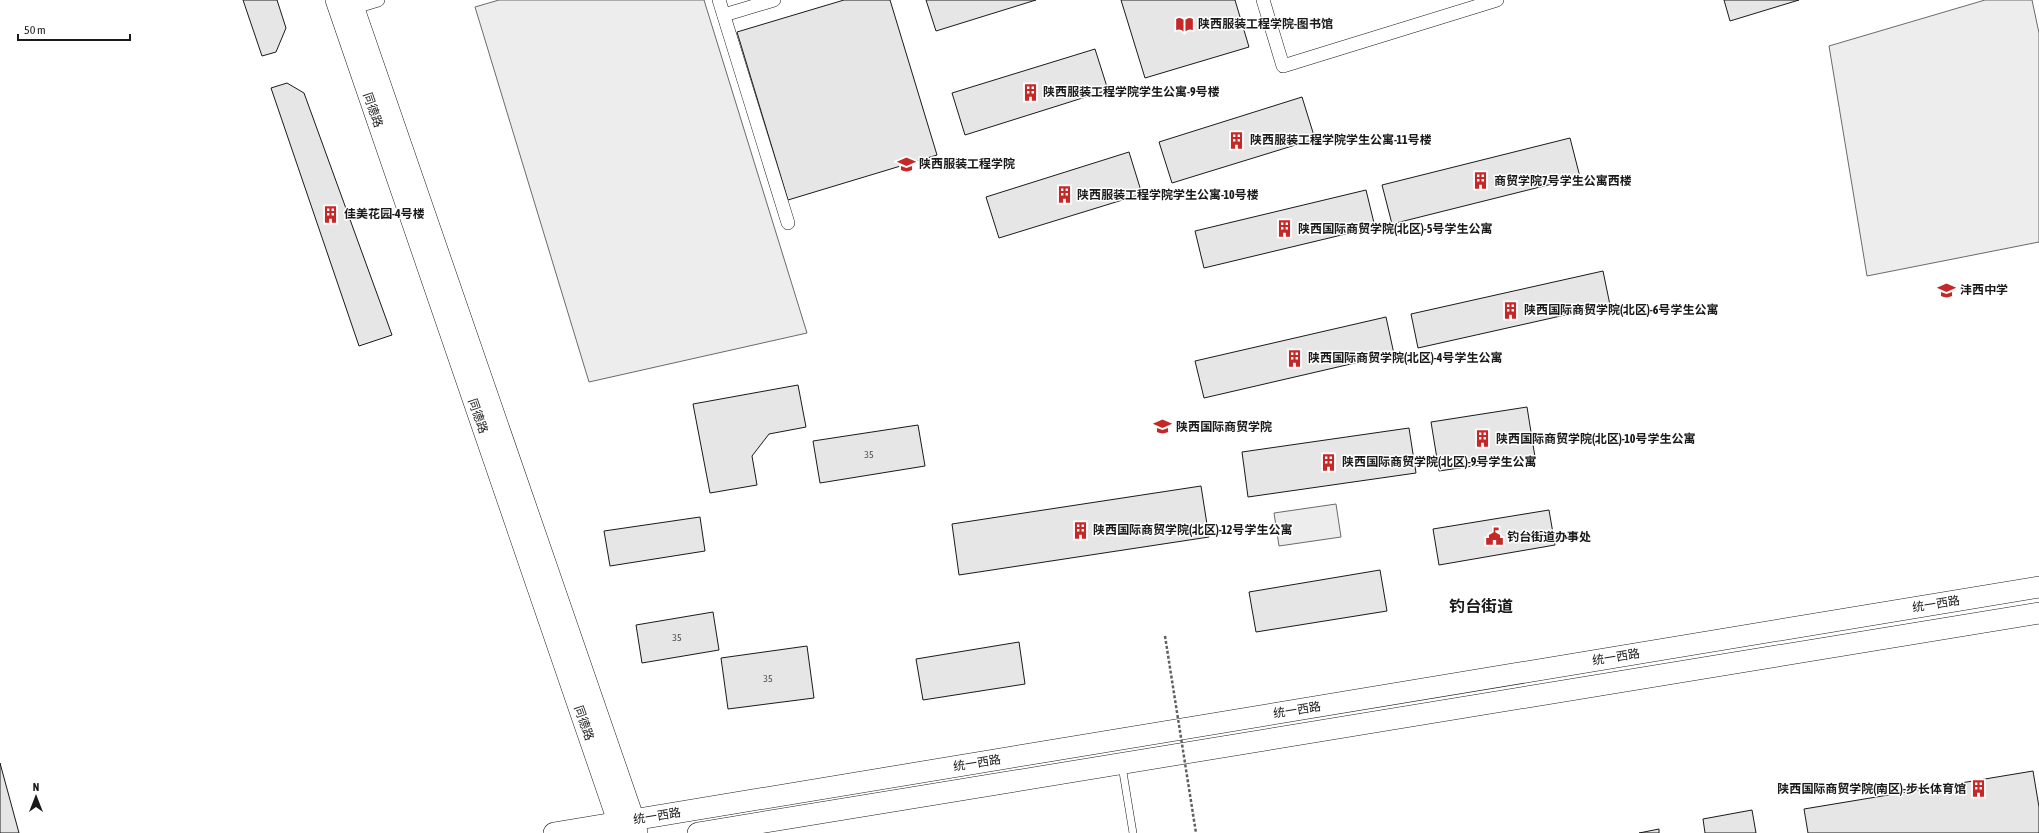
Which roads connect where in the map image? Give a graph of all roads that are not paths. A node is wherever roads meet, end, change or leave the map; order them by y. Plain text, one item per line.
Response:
1 (335, 0) edge
2 (378, 0) edge
3 (719, 0) edge
4 (774, 0) edge
5 (1263, 0) edge
6 (1497, 0) edge
7 (354, 3) edge
8 (724, 15) junction
9 (788, 223) dead end
10 (2039, 587) edge
11 (2039, 613) edge
12 (1122, 764) junction
13 (628, 827) edge
14 (554, 833) edge
15 (698, 833) edge
16 (1133, 833) edge

1 - 13 street, 同德路
2 - 7 street
3 - 8 street
4 - 8 street
5 - 6 street
7 - 13 street, 同德路
8 - 9 street
10 - 13 main road, 统一西路
11 - 12 main road, 统一西路
12 - 15 main road, 统一西路
12 - 16 lane
13 - 14 main road, 统一西路

